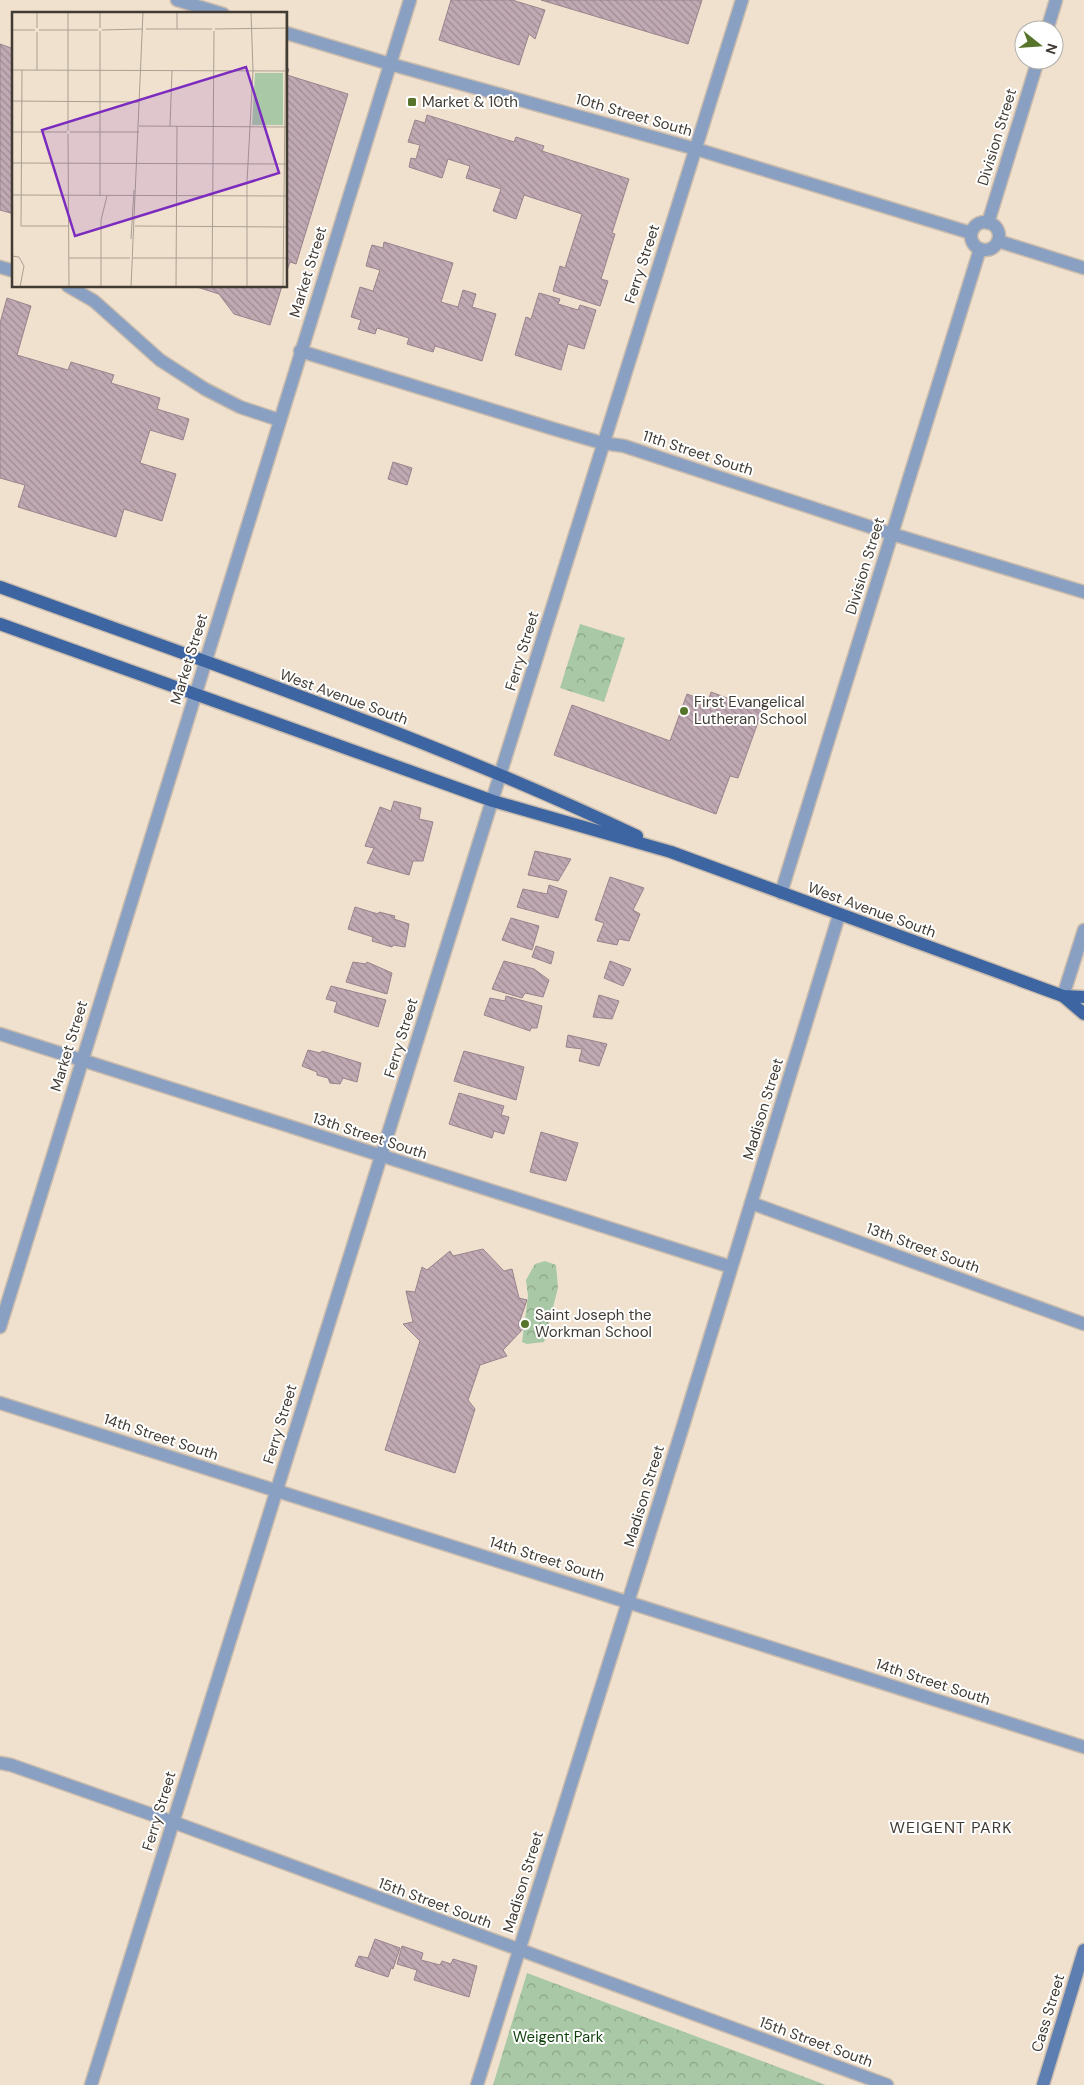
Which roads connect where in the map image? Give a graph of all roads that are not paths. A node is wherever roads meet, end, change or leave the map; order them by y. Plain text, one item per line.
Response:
1 (177, 0) edge
2 (410, 0) edge
3 (742, 0) edge
4 (1056, 0) edge
5 (216, 12) edge
6 (1050, 20) edge
7 (288, 34) edge
8 (390, 64) junction
9 (1035, 70) edge
10 (696, 149) junction
11 (988, 222) junction
12 (972, 233) junction
13 (998, 241) junction
14 (980, 249) junction
15 (1084, 268) edge
16 (71, 288) edge
17 (300, 352) junction
18 (279, 420) junction
19 (602, 443) junction
20 (892, 534) junction
21 (0, 588) edge
22 (1084, 592) edge
23 (0, 624) edge
24 (206, 661) junction
25 (196, 694) junction
26 (501, 774) junction
27 (493, 801) junction
28 (671, 852) junction
29 (781, 893) junction
30 (839, 915) junction
31 (1084, 930) edge
32 (1063, 996) junction
33 (1084, 997) edge
34 (1084, 1014) edge
35 (0, 1034) edge
36 (82, 1060) junction
37 (381, 1157) junction
38 (750, 1203) junction
39 (731, 1267) junction
40 (1084, 1324) edge
41 (0, 1327) edge
42 (0, 1403) edge
43 (276, 1491) junction
44 (628, 1601) junction
45 (1084, 1747) edge
46 (0, 1763) edge
47 (173, 1822) junction
48 (518, 1950) junction
49 (1084, 1950) edge
50 (91, 2085) edge
51 (476, 2085) edge
52 (887, 2085) edge
53 (1042, 2085) edge

1 - 5 street
2 - 8 street, Market Street
3 - 10 street, Ferry Street
4 - 6 street
7 - 8 street, 10th Street South
8 - 10 street, 10th Street South
8 - 17 street, Market Street
9 - 11 street, Division Street
10 - 12 street, 10th Street South
10 - 19 street, Ferry Street
11 - 12 street
11 - 13 street
12 - 14 street
13 - 14 street
13 - 15 street
14 - 20 street, Division Street
16 - 18 street
17 - 18 street, Market Street
17 - 19 street, 11th Street South
18 - 24 street, Market Street
19 - 20 street, 11th Street South
19 - 26 street, Ferry Street
20 - 22 street, 11th Street South
20 - 29 street, Division Street
21 - 24 main road, West Avenue South
23 - 25 main road, West Avenue South
24 - 25 street, Market Street
24 - 26 main road, West Avenue South
25 - 27 main road, West Avenue South
25 - 36 street, Market Street
26 - 27 street, Ferry Street
26 - 28 main road, West Avenue South
27 - 28 main road, West Avenue South
27 - 37 street, Ferry Street
28 - 29 main road, West Avenue South
29 - 30 main road, West Avenue South
30 - 32 main road, West Avenue South
30 - 38 street, Madison Street
31 - 32 street
32 - 33 main road, West Avenue South
32 - 34 main road, West Avenue South
35 - 36 street, 13th Street South
36 - 37 street, 13th Street South
36 - 41 street, Market Street
37 - 39 street, 13th Street South
37 - 43 street, Ferry Street
38 - 39 street, Madison Street
38 - 40 street, 13th Street South
39 - 44 street, Madison Street
42 - 43 street, 14th Street South
43 - 44 street, 14th Street South
43 - 47 street, Ferry Street
44 - 45 street, 14th Street South
44 - 48 street, Madison Street
46 - 47 street, 15th Street South
47 - 48 street, 15th Street South
47 - 50 street, Ferry Street
48 - 51 street, Madison Street
48 - 52 street, 15th Street South
49 - 53 street, Cass Street

